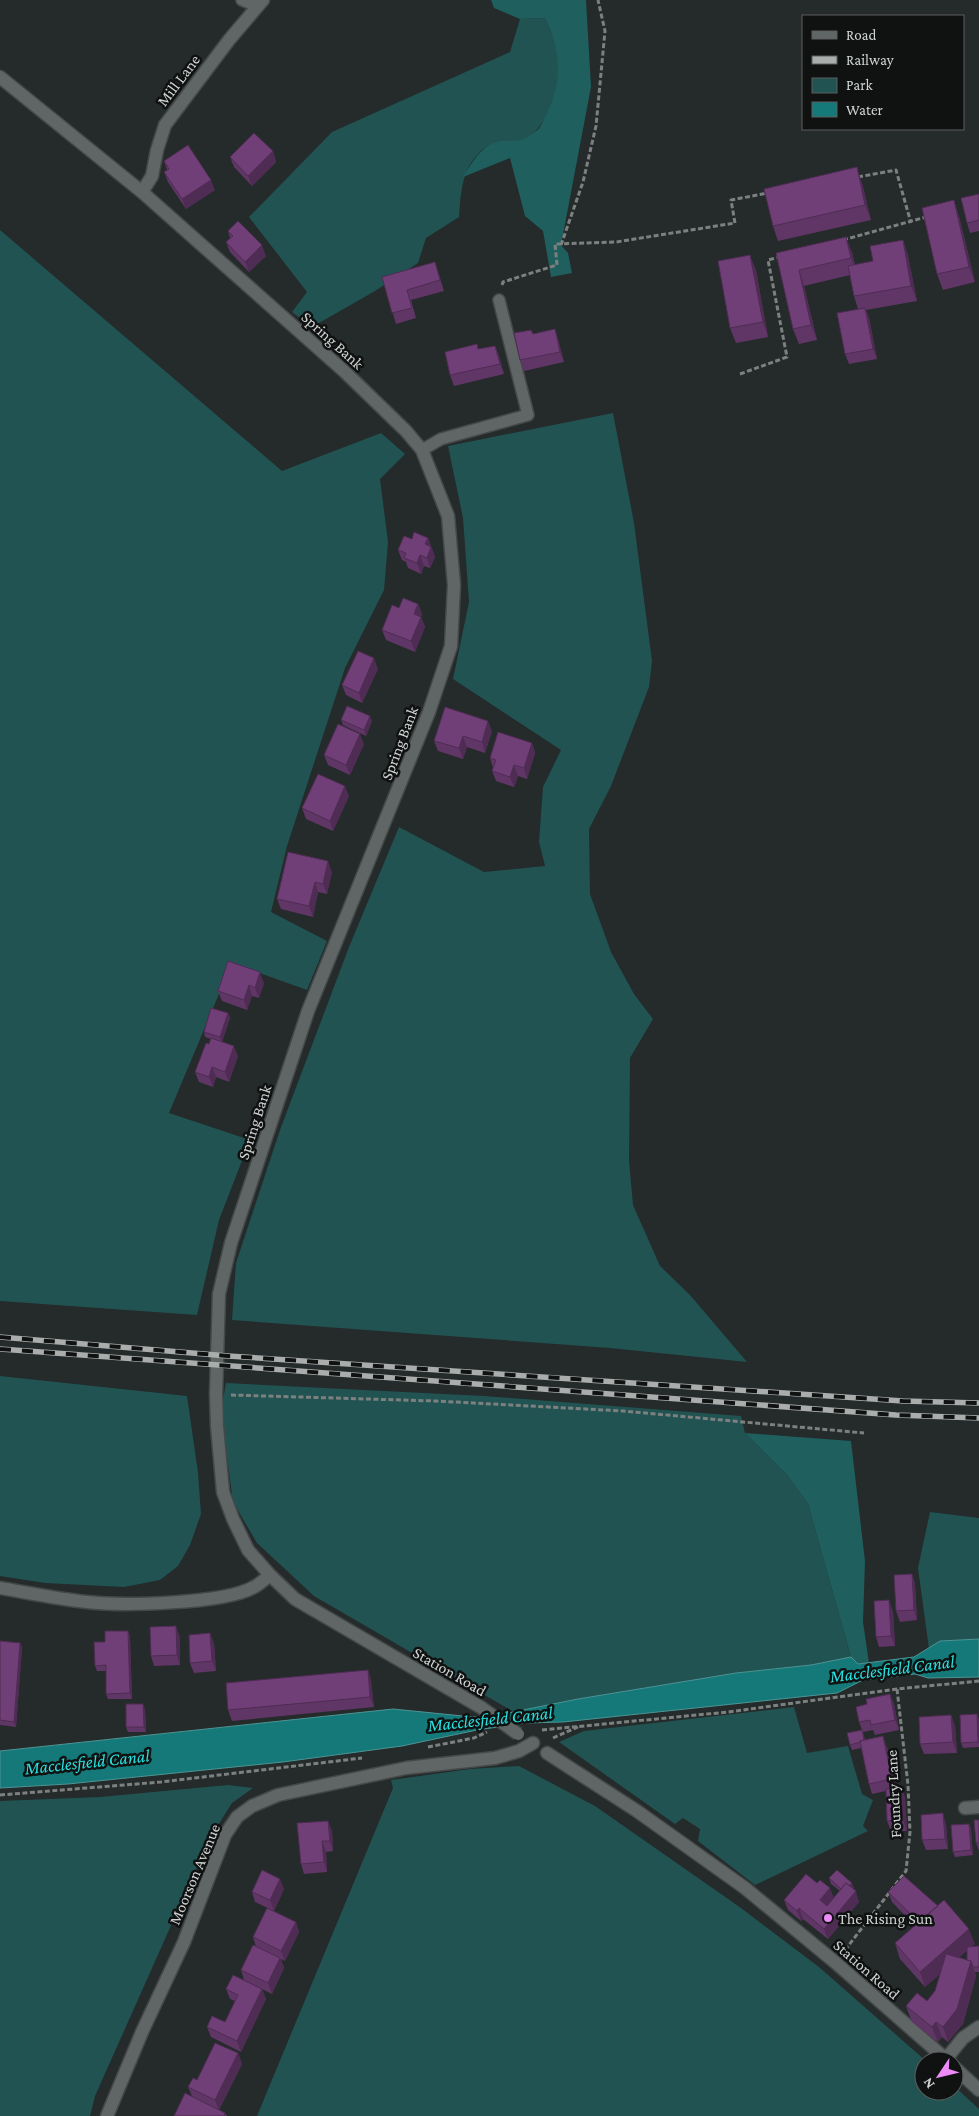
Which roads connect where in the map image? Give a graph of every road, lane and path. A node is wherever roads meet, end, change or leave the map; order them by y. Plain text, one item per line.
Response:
1 (242, 0) edge
2 (598, 0) edge
3 (260, 3) edge
4 (0, 78) edge
5 (857, 177) edge
6 (142, 192) junction
7 (770, 193) edge
8 (928, 217) edge
9 (911, 223) junction
10 (835, 242) edge
11 (561, 245) junction
12 (787, 255) edge
13 (499, 300) joint
14 (740, 374) dead end
15 (422, 450) junction
16 (216, 1394) junction
17 (864, 1433) dead end
18 (270, 1575) junction
19 (0, 1588) edge
20 (979, 1681) edge
21 (896, 1689) junction
22 (583, 1725) junction
23 (538, 1730) dead end
24 (490, 1731) dead end
25 (552, 1738) dead end
26 (533, 1743) junction
27 (420, 1748) dead end
28 (367, 1758) dead end
29 (0, 1794) edge
30 (979, 1807) edge
31 (965, 1808) dead end
32 (836, 1963) junction
33 (979, 2027) edge
34 (936, 2051) edge
35 (955, 2051) edge
36 (964, 2076) edge
37 (979, 2090) edge
38 (107, 2116) edge

1 - 3 lane
2 - 11 path
3 - 6 street, Mill Lane
4 - 6 street, Spring Bank
5 - 9 path
6 - 15 street, Spring Bank
7 - 11 path
8 - 9 path
9 - 10 path
11 - 13 path
12 - 14 path
13 - 15 lane
15 - 16 street, Spring Bank
16 - 17 path
16 - 18 street, Spring Bank
18 - 19 street
18 - 26 street, Station Road, bridge
20 - 21 path
21 - 22 path
21 - 32 path, Foundry Lane
22 - 23 path
22 - 25 path
24 - 27 path
26 - 32 street, Station Road
26 - 38 street, Moorson Avenue
28 - 29 path
30 - 31 street
32 - 34 street, Station Road
33 - 35 street
36 - 37 street, Station Road

